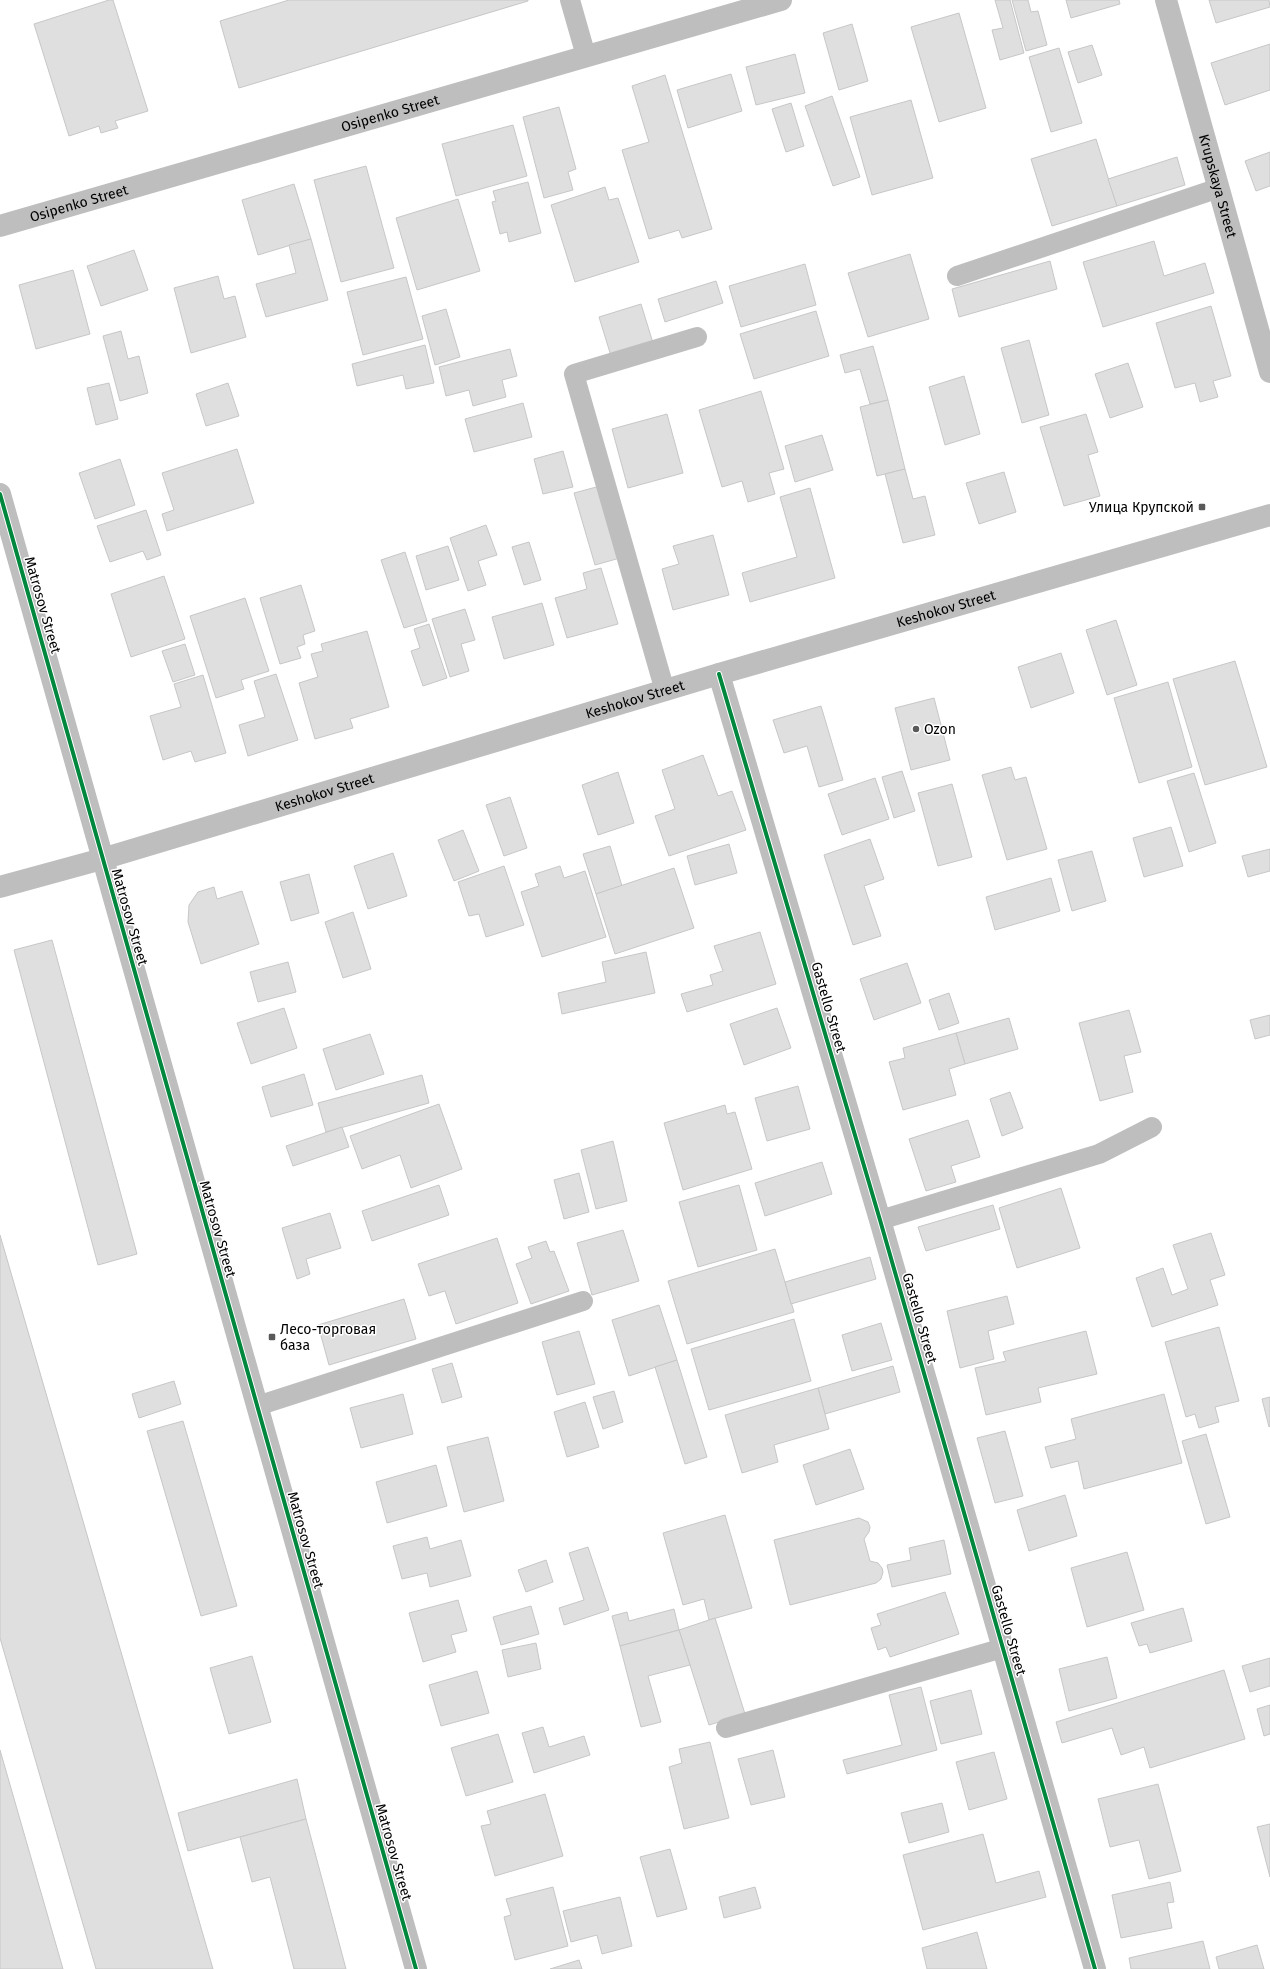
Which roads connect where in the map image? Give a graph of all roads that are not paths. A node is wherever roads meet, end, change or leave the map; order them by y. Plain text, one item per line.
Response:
1 (570, 0) edge
2 (781, 0) edge
3 (1166, 0) edge
4 (586, 56) junction
5 (1219, 188) junction
6 (0, 226) edge
7 (957, 276) dead end
8 (697, 337) dead end
9 (1270, 372) edge
10 (0, 494) edge
11 (1270, 515) edge
12 (719, 674) junction
13 (665, 691) junction
14 (102, 859) junction
15 (0, 887) edge
16 (1152, 1127) dead end
17 (880, 1220) junction
18 (583, 1301) dead end
19 (257, 1406) junction
20 (1003, 1648) junction
21 (726, 1728) dead end
22 (416, 1969) edge
23 (1095, 1969) edge

1 - 4 lane
2 - 4 street, Osipenko Street
3 - 5 street, Krupskaya Street
4 - 6 street, Osipenko Street
5 - 7 lane
5 - 9 street, Krupskaya Street
8 - 13 lane
10 - 14 street, Matrosov Street
11 - 12 street, Keshokov Street
12 - 13 street, Keshokov Street
12 - 17 street, Gastello Street
13 - 14 street, Keshokov Street
14 - 15 street, Keshokov Street
14 - 19 street, Matrosov Street
16 - 17 lane
17 - 20 street, Gastello Street
18 - 19 lane
19 - 22 street, Matrosov Street
20 - 21 lane
20 - 23 street, Gastello Street

